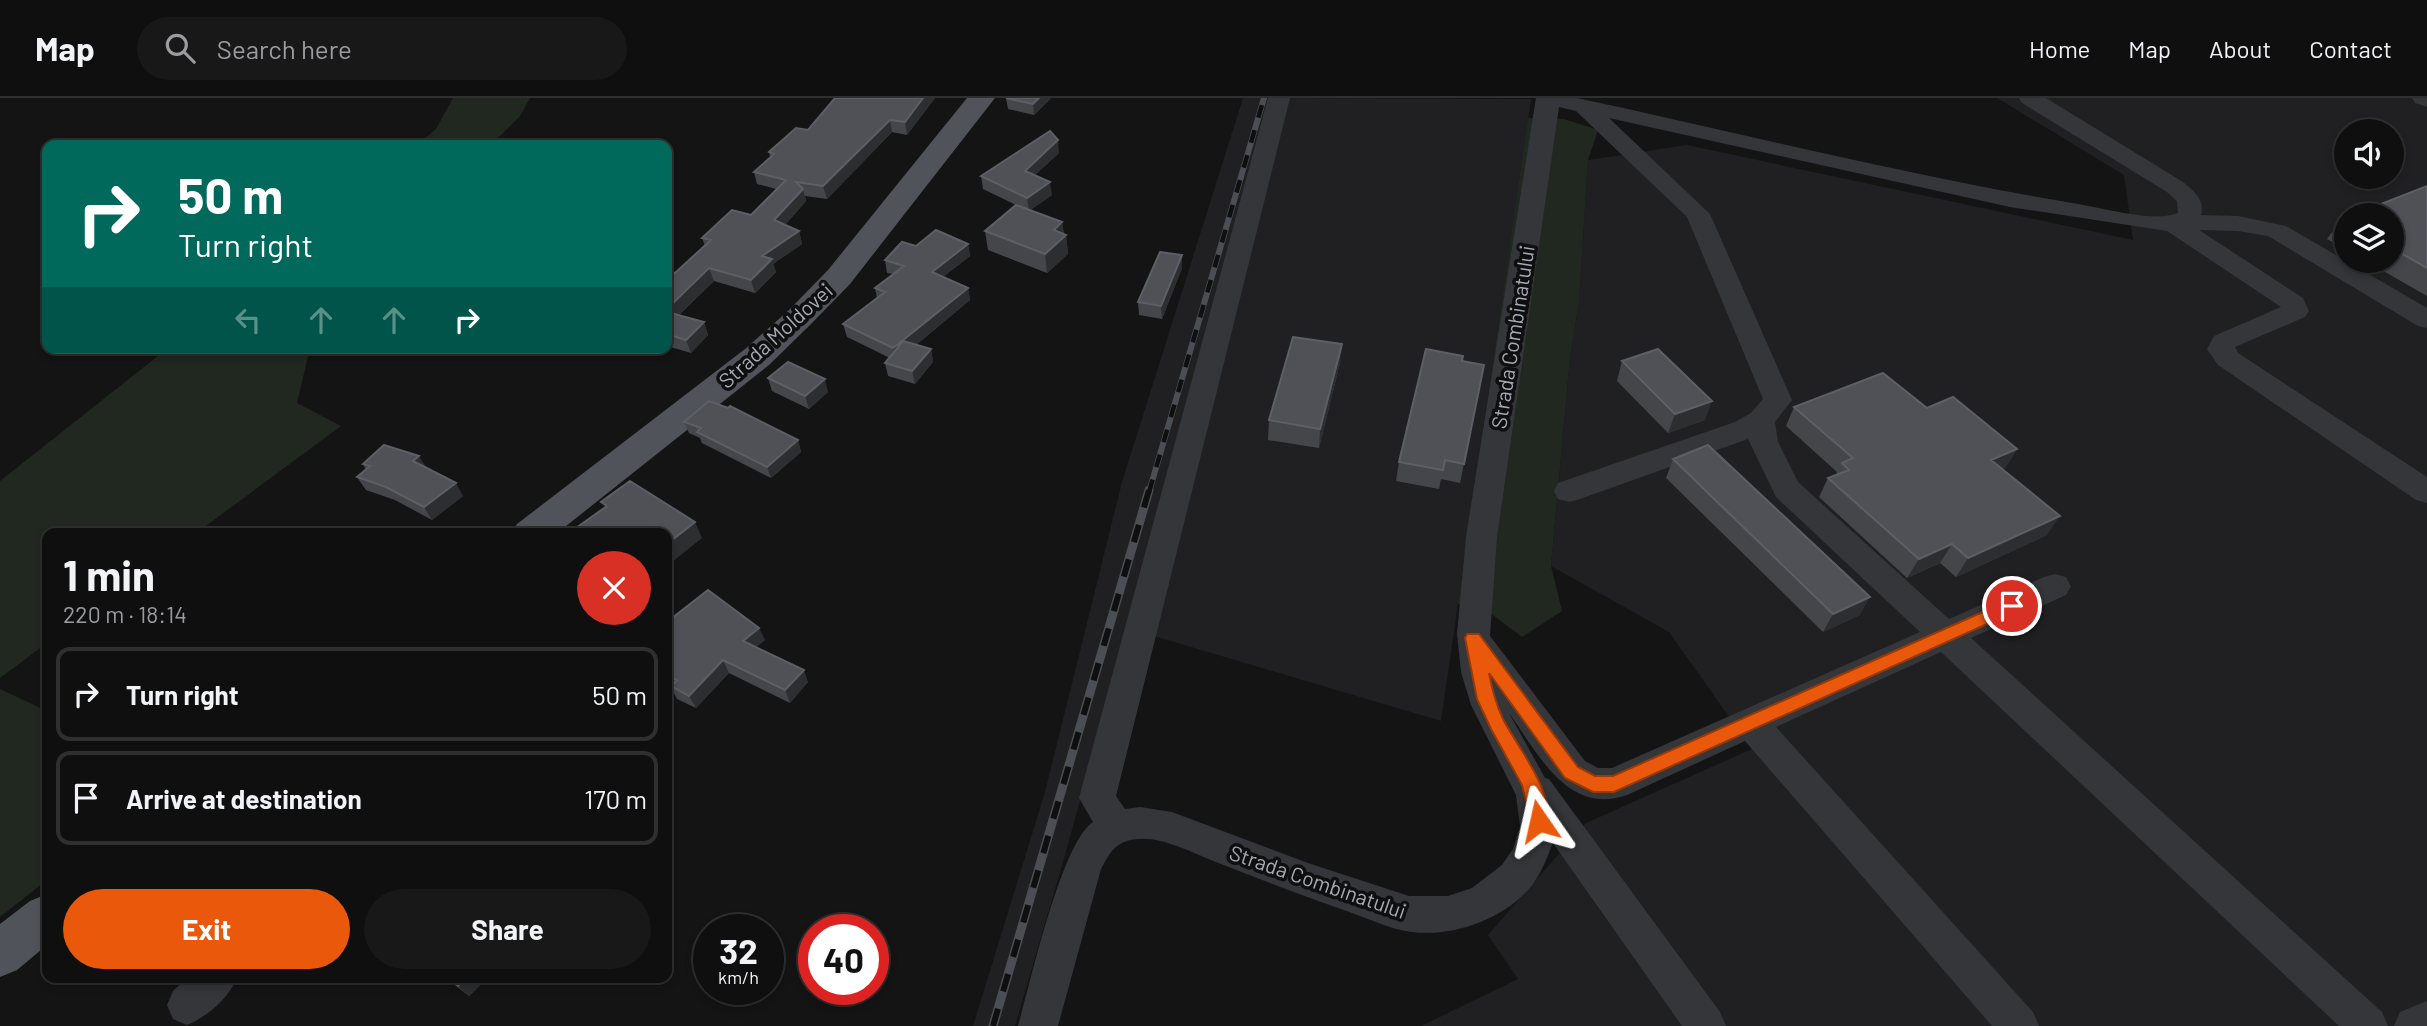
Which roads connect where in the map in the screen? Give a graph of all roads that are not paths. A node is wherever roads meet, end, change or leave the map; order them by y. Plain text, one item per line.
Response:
1 (981, 98) edge
2 (1279, 98) edge
3 (1549, 98) edge
4 (2030, 98) edge
5 (1583, 106) junction
6 (2174, 224) junction
7 (2427, 320) edge
8 (1761, 420) junction
9 (1570, 491) dead end
10 (2427, 492) edge
11 (538, 528) edge
12 (2055, 586) dead end
13 (1947, 635) junction
14 (1473, 638) junction
15 (1752, 724) junction
16 (1531, 783) junction
17 (1116, 827) junction
18 (42, 920) edge
19 (0, 954) edge
20 (211, 983) edge
21 (187, 1005) dead end
22 (2427, 1021) edge
23 (1038, 1026) edge
24 (1706, 1026) edge
25 (2019, 1026) edge
26 (2369, 1026) edge
27 (2414, 1026) edge

1 - 11 main road, Strada Moldovei
2 - 17 street
3 - 5 street
3 - 14 street, Strada Combinatului
4 - 6 street
5 - 6 street
5 - 8 street
6 - 7 street
6 - 10 street
8 - 9 street
8 - 13 street
12 - 13 street
13 - 15 street
13 - 26 street
14 - 15 street
14 - 16 street, Strada Combinatului
15 - 25 street
16 - 17 street, Strada Combinatului
16 - 24 street
17 - 23 street
18 - 19 main road
20 - 21 street
22 - 27 street

